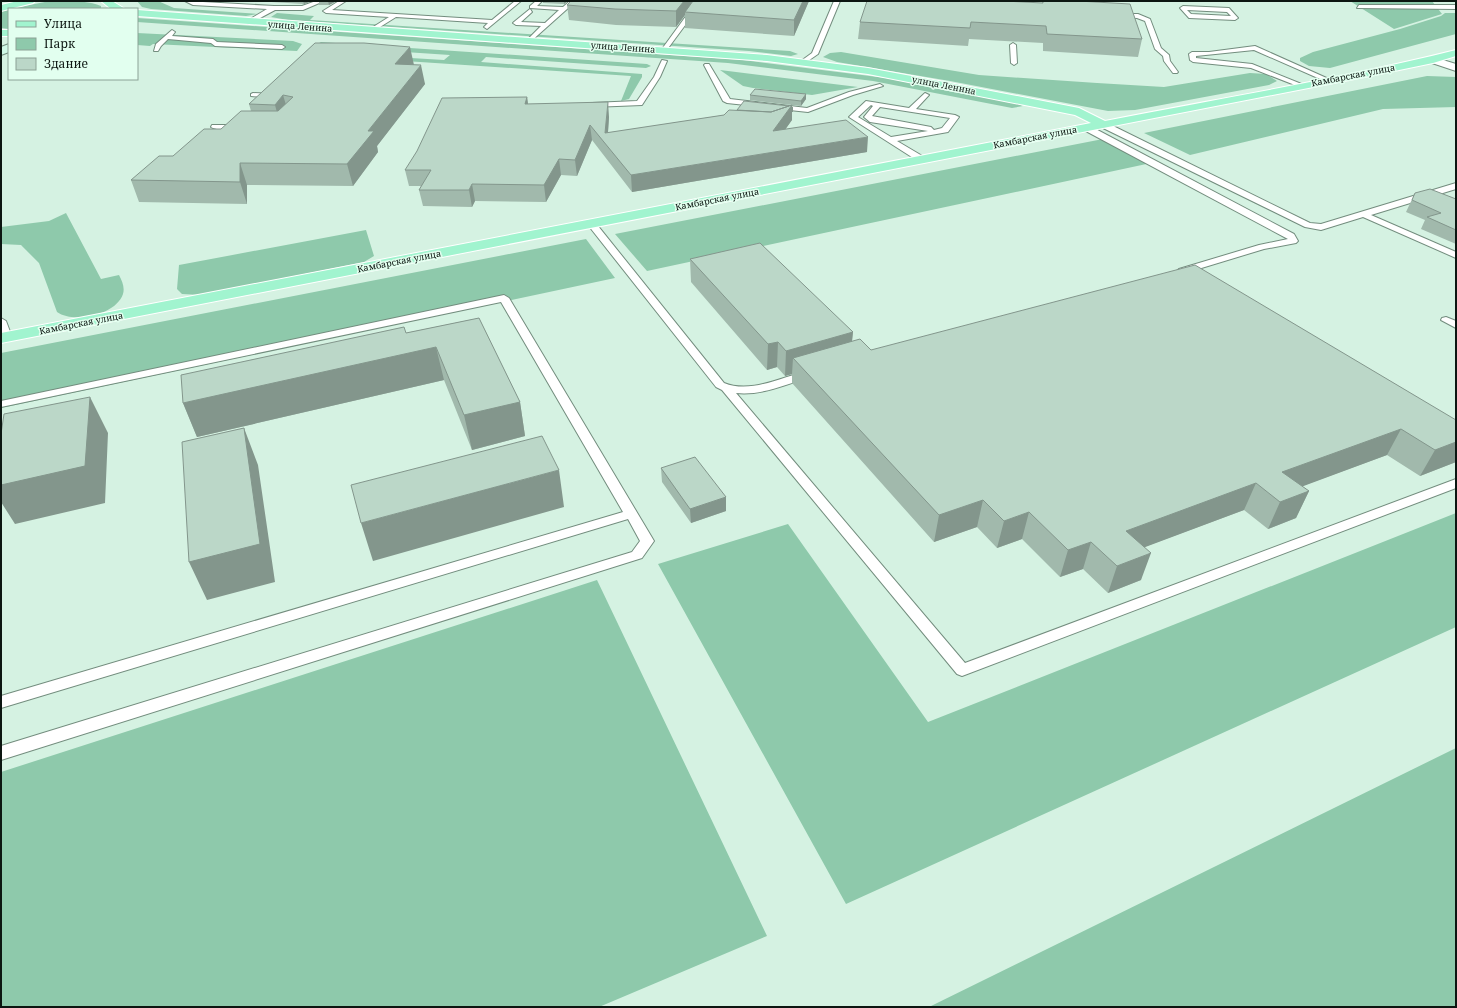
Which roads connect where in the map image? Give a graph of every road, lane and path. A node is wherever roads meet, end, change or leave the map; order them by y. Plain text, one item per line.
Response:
1 (30, 1) edge
2 (188, 1) edge
3 (321, 1) edge
4 (343, 1) edge
5 (518, 1) edge
6 (539, 1) edge
7 (573, 1) edge
8 (700, 1) edge
9 (837, 1) edge
10 (1198, 1) edge
11 (19, 3) junction
12 (1, 4) edge
13 (1359, 7) dead end
14 (1456, 7) edge
15 (1, 8) edge
16 (274, 8) junction
17 (564, 9) junction
18 (1202, 9) junction
19 (530, 11) dead end
20 (138, 13) edge
21 (1107, 14) edge
22 (396, 15) junction
23 (249, 22) junction
24 (493, 22) junction
25 (547, 25) junction
26 (484, 29) dead end
27 (372, 30) junction
28 (221, 32) dead end
29 (163, 33) junction
30 (529, 41) junction
31 (1013, 45) edge
32 (282, 47) dead end
33 (156, 50) dead end
34 (664, 50) junction
35 (1456, 53) edge
36 (602, 57) dead end
37 (1433, 60) junction
38 (664, 62) junction
39 (804, 62) junction
40 (1014, 63) dead end
41 (707, 65) junction
42 (726, 66) dead end
43 (1456, 68) edge
44 (1175, 72) dead end
45 (850, 81) dead end
46 (1329, 81) junction
47 (880, 86) junction
48 (1302, 86) junction
49 (893, 89) dead end
50 (912, 92) dead end
51 (253, 95) dead end
52 (925, 95) junction
53 (275, 96) edge
54 (940, 98) dead end
55 (582, 105) edge
56 (878, 105) junction
57 (808, 110) junction
58 (912, 110) junction
59 (1079, 112) junction
60 (1151, 114) junction
61 (793, 116) dead end
62 (1054, 121) dead end
63 (1102, 124) junction
64 (215, 127) edge
65 (1085, 127) junction
66 (253, 128) edge
67 (941, 131) junction
68 (890, 140) junction
69 (921, 159) junction
70 (1456, 186) edge
71 (1365, 215) junction
72 (591, 223) junction
73 (1456, 256) edge
74 (1172, 274) edge
75 (1446, 320) dead end
76 (1, 321) edge
77 (1456, 325) edge
78 (4, 338) edge
79 (817, 372) edge
80 (727, 390) junction
81 (1, 404) edge
82 (1456, 482) edge
83 (631, 514) junction
84 (1, 702) edge
85 (1, 753) edge

1 - 11 main road
2 - 16 lane
3 - 16 lane
4 - 22 lane
5 - 24 lane
6 - 17 lane
7 - 17 lane
8 - 34 lane
9 - 39 lane
10 - 18 lane
11 - 12 main road
11 - 15 main road
13 - 14 lane
16 - 23 lane
17 - 25 lane
18 - 18 lane
19 - 25 lane
20 - 23 main road, улица Ленина
21 - 44 lane
22 - 24 lane
22 - 27 lane
23 - 27 main road, улица Ленина
24 - 26 lane
25 - 30 lane
27 - 30 main road, улица Ленина
28 - 29 main road
29 - 32 lane
29 - 33 lane
30 - 34 main road, улица Ленина
31 - 40 lane
34 - 39 main road, улица Ленина
35 - 37 main road, Камбарская улица
36 - 38 main road, улица Ленина
37 - 43 street
37 - 46 main road, Камбарская улица
38 - 41 main road, улица Ленина
38 - 55 lane
39 - 59 main road, улица Ленина
41 - 42 main road, улица Ленина
41 - 57 lane
45 - 47 main road
46 - 48 main road, Камбарская улица
46 - 48 lane
47 - 49 main road
47 - 57 lane
48 - 60 main road, Камбарская улица
50 - 52 main road, улица Ленина
51 - 53 lane
52 - 54 main road, улица Ленина
52 - 58 lane
56 - 58 lane
56 - 67 lane
56 - 68 lane
57 - 61 lane
58 - 67 lane
59 - 60 main road
59 - 63 main road, улица Ленина
60 - 63 main road, Камбарская улица
62 - 65 main road
63 - 65 main road, Камбарская улица
63 - 71 lane
64 - 66 lane
65 - 69 main road, Камбарская улица
65 - 74 lane
67 - 68 lane
68 - 69 lane
69 - 72 main road, Камбарская улица
70 - 71 lane
71 - 73 lane
72 - 78 main road, Камбарская улица
72 - 80 lane
75 - 77 lane
76 - 78 lane
79 - 80 lane
80 - 82 lane
81 - 83 lane
83 - 84 lane
83 - 85 lane

